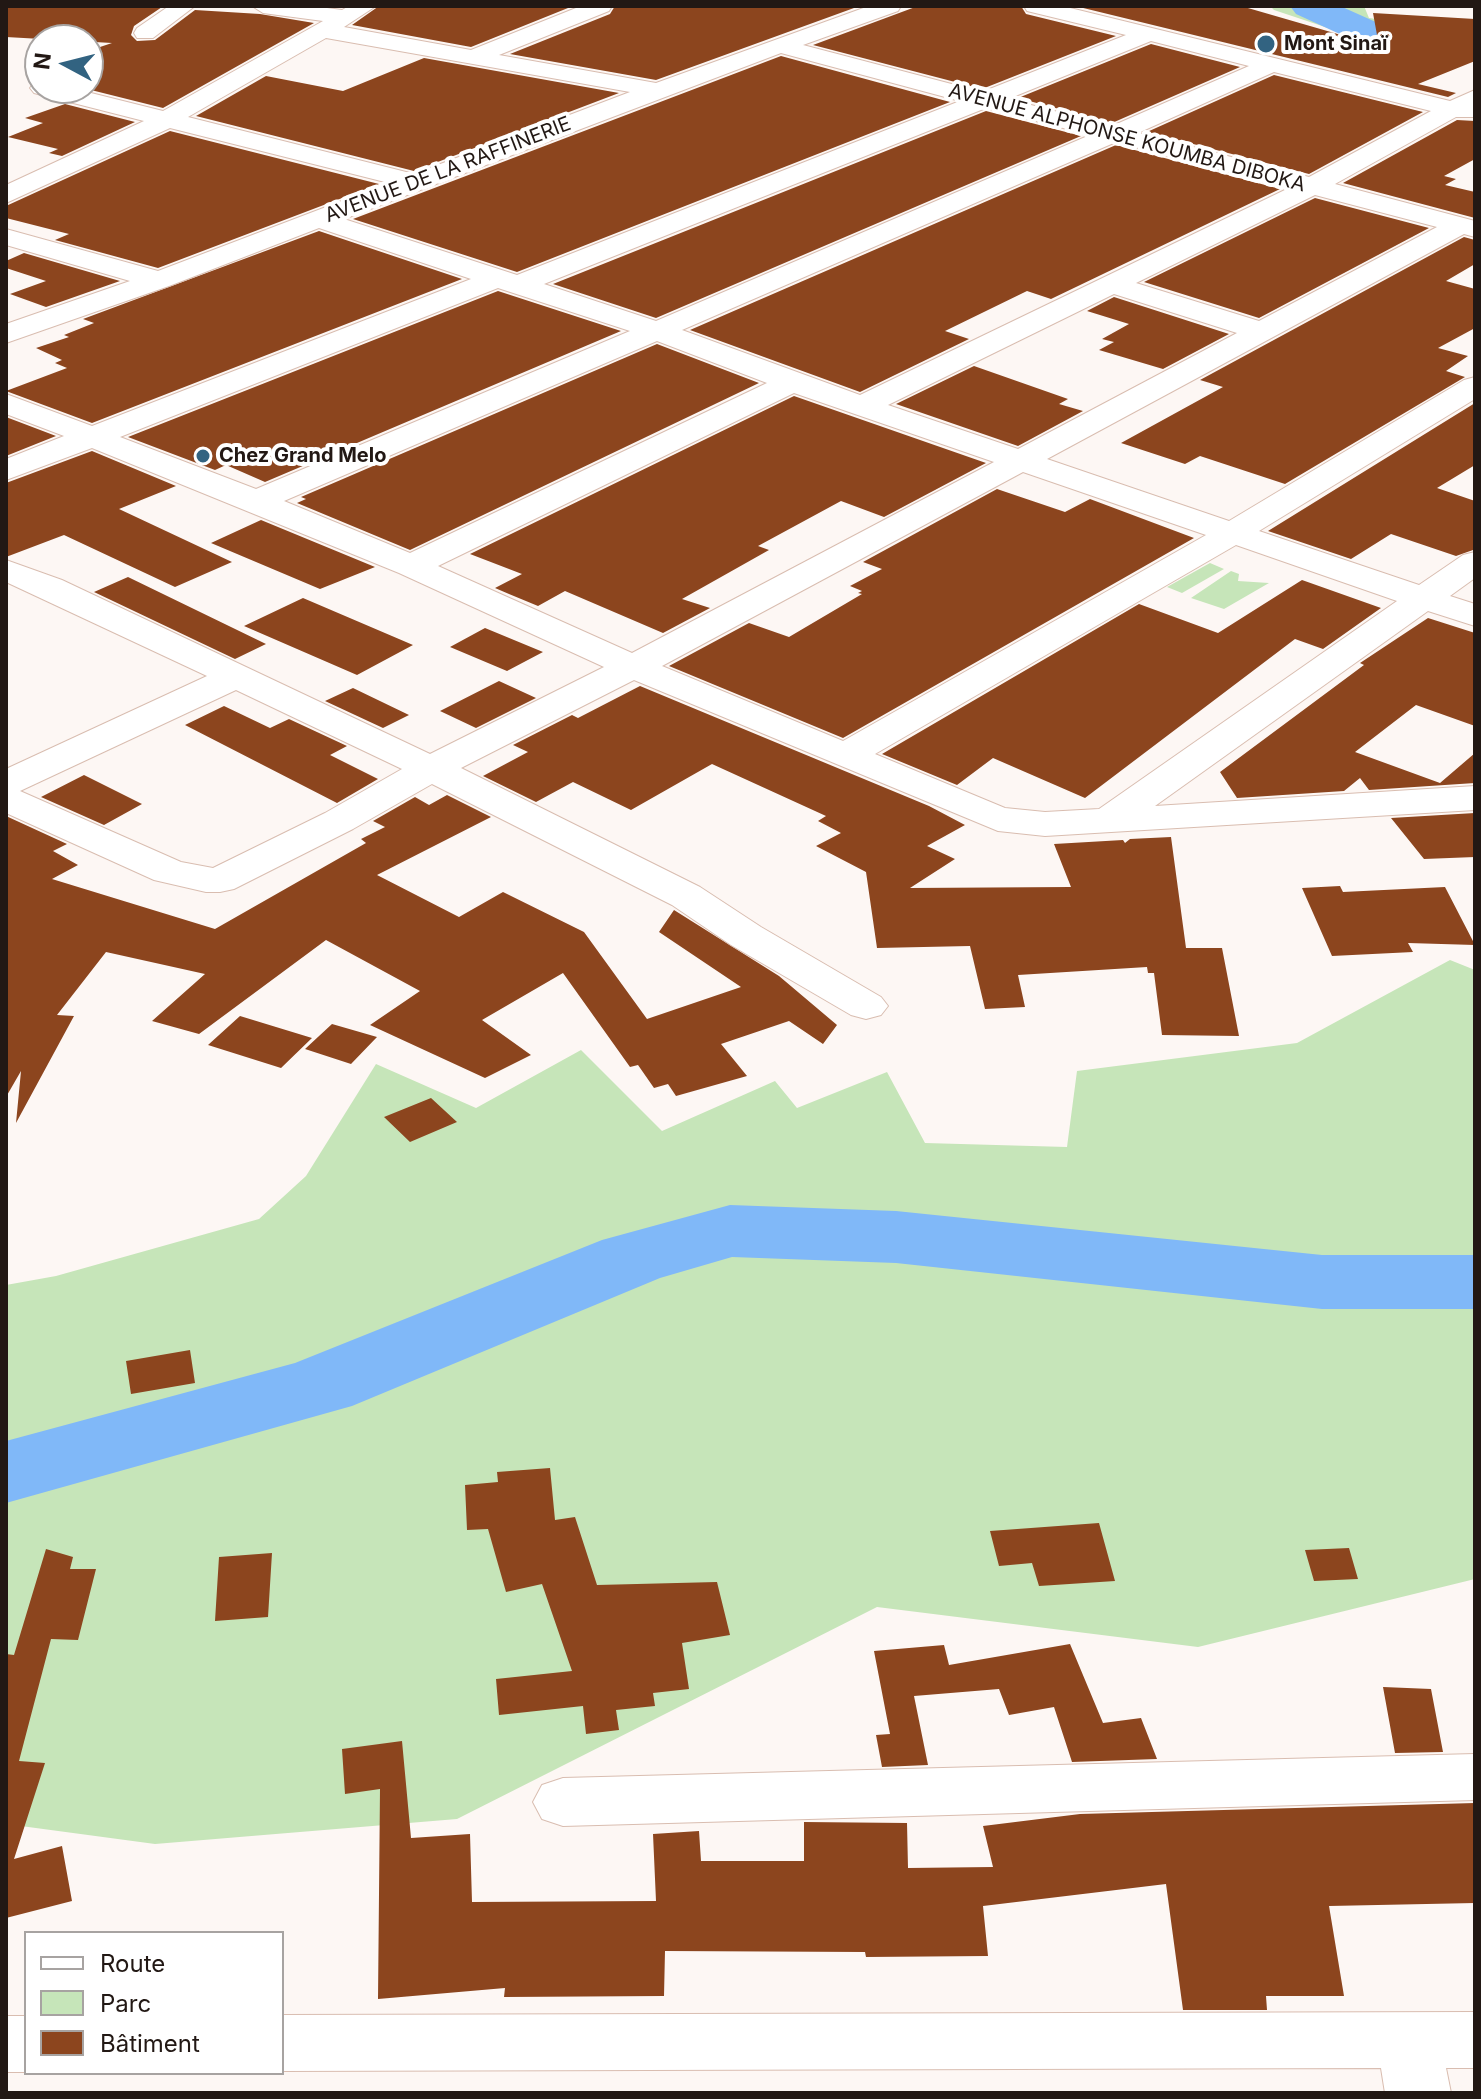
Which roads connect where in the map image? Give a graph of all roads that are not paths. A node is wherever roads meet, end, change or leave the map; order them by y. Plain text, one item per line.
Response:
1 (184, 6) edge
2 (263, 6) edge
3 (601, 6) edge
4 (890, 6) edge
5 (1035, 6) edge
6 (817, 10) dead end
7 (355, 12) edge
8 (857, 17) junction
9 (322, 30) junction
10 (145, 33) dead end
11 (1147, 35) junction
12 (780, 46) junction
13 (473, 57) junction
14 (1269, 66) junction
15 (13, 82) dead end
16 (24, 84) edge
17 (658, 90) junction
18 (985, 100) junction
19 (101, 104) edge
20 (1468, 107) edge
21 (164, 121) junction
22 (1114, 133) junction
23 (419, 183) junction
24 (1311, 187) junction
25 (6, 195) edge
26 (317, 219) junction
27 (1468, 227) edge
28 (6, 237) edge
29 (159, 280) junction
30 (505, 282) junction
31 (1111, 284) junction
32 (658, 331) junction
33 (1264, 332) junction
34 (6, 334) edge
35 (792, 382) junction
36 (1470, 392) edge
37 (6, 403) edge
38 (862, 406) junction
39 (94, 437) junction
40 (1020, 461) junction
41 (6, 470) edge
42 (256, 501) junction
43 (1231, 534) junction
44 (1475, 562) edge
45 (411, 566) junction
46 (6, 570) edge
47 (50, 587) junction
48 (1422, 599) junction
49 (6, 608) edge
50 (1475, 616) edge
51 (633, 667) junction
52 (233, 677) junction
53 (846, 755) junction
54 (428, 770) junction
55 (6, 783) edge
56 (1475, 798) edge
57 (6, 799) edge
58 (1109, 820) junction
59 (866, 1006) dead end
60 (1475, 1777) edge
61 (563, 1802) dead end
62 (1475, 2040) edge
63 (284, 2043) edge
64 (1413, 2066) edge

1 - 10 street
2 - 7 street
3 - 13 street
4 - 8 street, AVENUE DE LA RAFFINERIE
5 - 11 street
6 - 8 street
7 - 9 street
8 - 12 street, AVENUE DE LA RAFFINERIE
9 - 13 street
9 - 21 street
11 - 14 street
11 - 18 street
12 - 17 street, AVENUE DE LA RAFFINERIE
12 - 18 street, AVENUE ALPHONSE KOUMBA DIBOKA
13 - 17 street
14 - 20 street
14 - 22 street
15 - 16 street
17 - 23 street, AVENUE DE LA RAFFINERIE
18 - 22 street, AVENUE ALPHONSE KOUMBA DIBOKA
18 - 30 street
19 - 21 street
20 - 24 street
21 - 23 street
21 - 25 street
22 - 24 street, AVENUE ALPHONSE KOUMBA DIBOKA
22 - 32 street
23 - 26 street, AVENUE DE LA RAFFINERIE
24 - 27 street, AVENUE ALPHONSE KOUMBA DIBOKA
24 - 31 street
26 - 29 street, AVENUE DE LA RAFFINERIE
26 - 30 street
27 - 33 street
28 - 29 street
29 - 34 street, AVENUE DE LA RAFFINERIE
30 - 32 street
30 - 39 street
31 - 33 street
31 - 38 street
32 - 35 street
32 - 42 street
33 - 40 street
35 - 38 street
35 - 45 street
36 - 43 street
37 - 39 street
38 - 40 street
39 - 41 street
39 - 42 street
40 - 43 street
40 - 51 street
42 - 45 street
43 - 48 street
43 - 53 street
44 - 48 street
45 - 51 street
46 - 47 street
47 - 49 street
47 - 52 street
48 - 50 street
48 - 58 street
51 - 53 street
51 - 54 street
52 - 54 street
52 - 55 street
53 - 58 street
54 - 57 street
54 - 59 street
56 - 58 street
60 - 61 street
62 - 64 street
63 - 64 street

